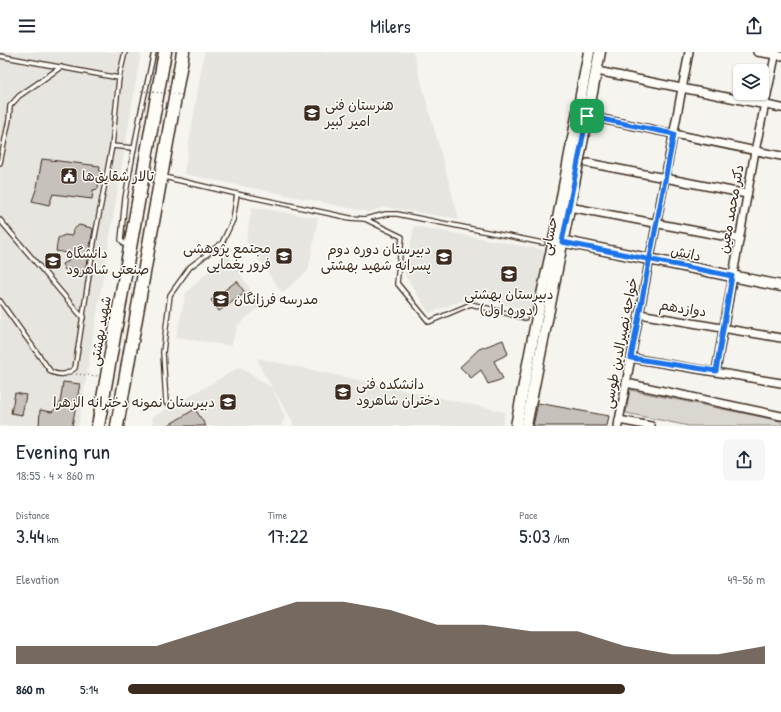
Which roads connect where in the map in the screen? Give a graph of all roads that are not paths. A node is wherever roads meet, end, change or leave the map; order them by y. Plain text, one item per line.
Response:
1 (125, 52) edge
2 (154, 52) edge
3 (165, 52) edge
4 (183, 52) edge
5 (589, 52) edge
6 (600, 52) edge
7 (690, 52) edge
8 (757, 52) edge
9 (777, 55) edge
10 (0, 56) edge
11 (61, 67) junction
12 (597, 71) junction
13 (119, 78) junction
14 (682, 89) junction
15 (764, 106) junction
16 (781, 108) edge
17 (587, 116) junction
18 (674, 134) junction
19 (112, 146) junction
20 (134, 148) junction
21 (755, 151) junction
22 (781, 156) edge
23 (588, 162) dead end
24 (0, 163) edge
25 (161, 176) junction
26 (665, 178) junction
27 (237, 194) junction
28 (747, 194) junction
29 (569, 207) junction
30 (365, 219) junction
31 (0, 220) edge
32 (656, 224) junction
33 (739, 240) junction
34 (558, 241) junction
35 (543, 244) dead end
36 (130, 250) junction
37 (650, 259) junction
38 (732, 276) junction
39 (781, 286) edge
40 (0, 301) edge
41 (639, 314) junction
42 (83, 318) junction
43 (524, 318) dead end
44 (135, 325) junction
45 (723, 328) junction
46 (781, 338) edge
47 (112, 353) junction
48 (631, 358) junction
49 (716, 371) junction
50 (626, 383) junction
51 (781, 383) edge
52 (166, 403) dead end
53 (781, 416) edge
54 (618, 423) edge
55 (98, 426) edge
56 (117, 426) edge
57 (516, 426) edge
58 (526, 426) edge
59 (651, 426) edge

1 - 13 lane
2 - 20 lane
3 - 36 highway, شهید بهشتی
4 - 25 highway
5 - 34 main road, حسابی
6 - 12 main road, حسابی
7 - 14 street, خواجه نصیرالدین طوسی
8 - 9 street
9 - 15 street, دکتر محمد معین
10 - 11 lane
11 - 13 lane
11 - 24 lane
12 - 14 street
12 - 17 main road, حسابی
13 - 19 lane
14 - 15 street
14 - 18 street, خواجه نصیرالدین طوسی
15 - 16 street
15 - 21 street, دکتر محمد معین
17 - 18 street
17 - 29 main road, حسابی
18 - 21 street
18 - 26 street, خواجه نصیرالدین طوسی
19 - 20 lane
19 - 42 lane
20 - 36 lane
21 - 22 street
21 - 28 street, دکتر محمد معین
23 - 26 street
25 - 27 lane
25 - 44 highway
26 - 28 street
26 - 32 street, خواجه نصیرالدین طوسی
27 - 30 lane
27 - 52 lane
28 - 33 street, دکتر محمد معین
29 - 32 street
29 - 34 main road, حسابی
30 - 35 lane
30 - 43 lane
31 - 42 lane
32 - 33 street
32 - 37 street, خواجه نصیرالدین طوسی
33 - 38 street, دکتر محمد معین
34 - 37 main road, دانش
34 - 57 main road, حسابی
34 - 58 main road, حسابی
36 - 47 highway, شهید بهشتی
37 - 38 main road, دانش
37 - 41 street, خواجه نصیرالدین طوسی
38 - 39 main road, دانش
38 - 45 street, دکتر محمد معین
40 - 42 lane
41 - 45 street, دوازدهم
41 - 48 street, خواجه نصیرالدین طوسی
44 - 47 highway
44 - 56 highway
45 - 46 street, دوازدهم
45 - 49 street, دکتر محمد معین
47 - 55 highway, شهید بهشتی
48 - 49 street
48 - 50 street, خواجه نصیرالدین طوسی
49 - 51 street
50 - 53 street
50 - 54 street, خواجه نصیرالدین طوسی
54 - 59 street

